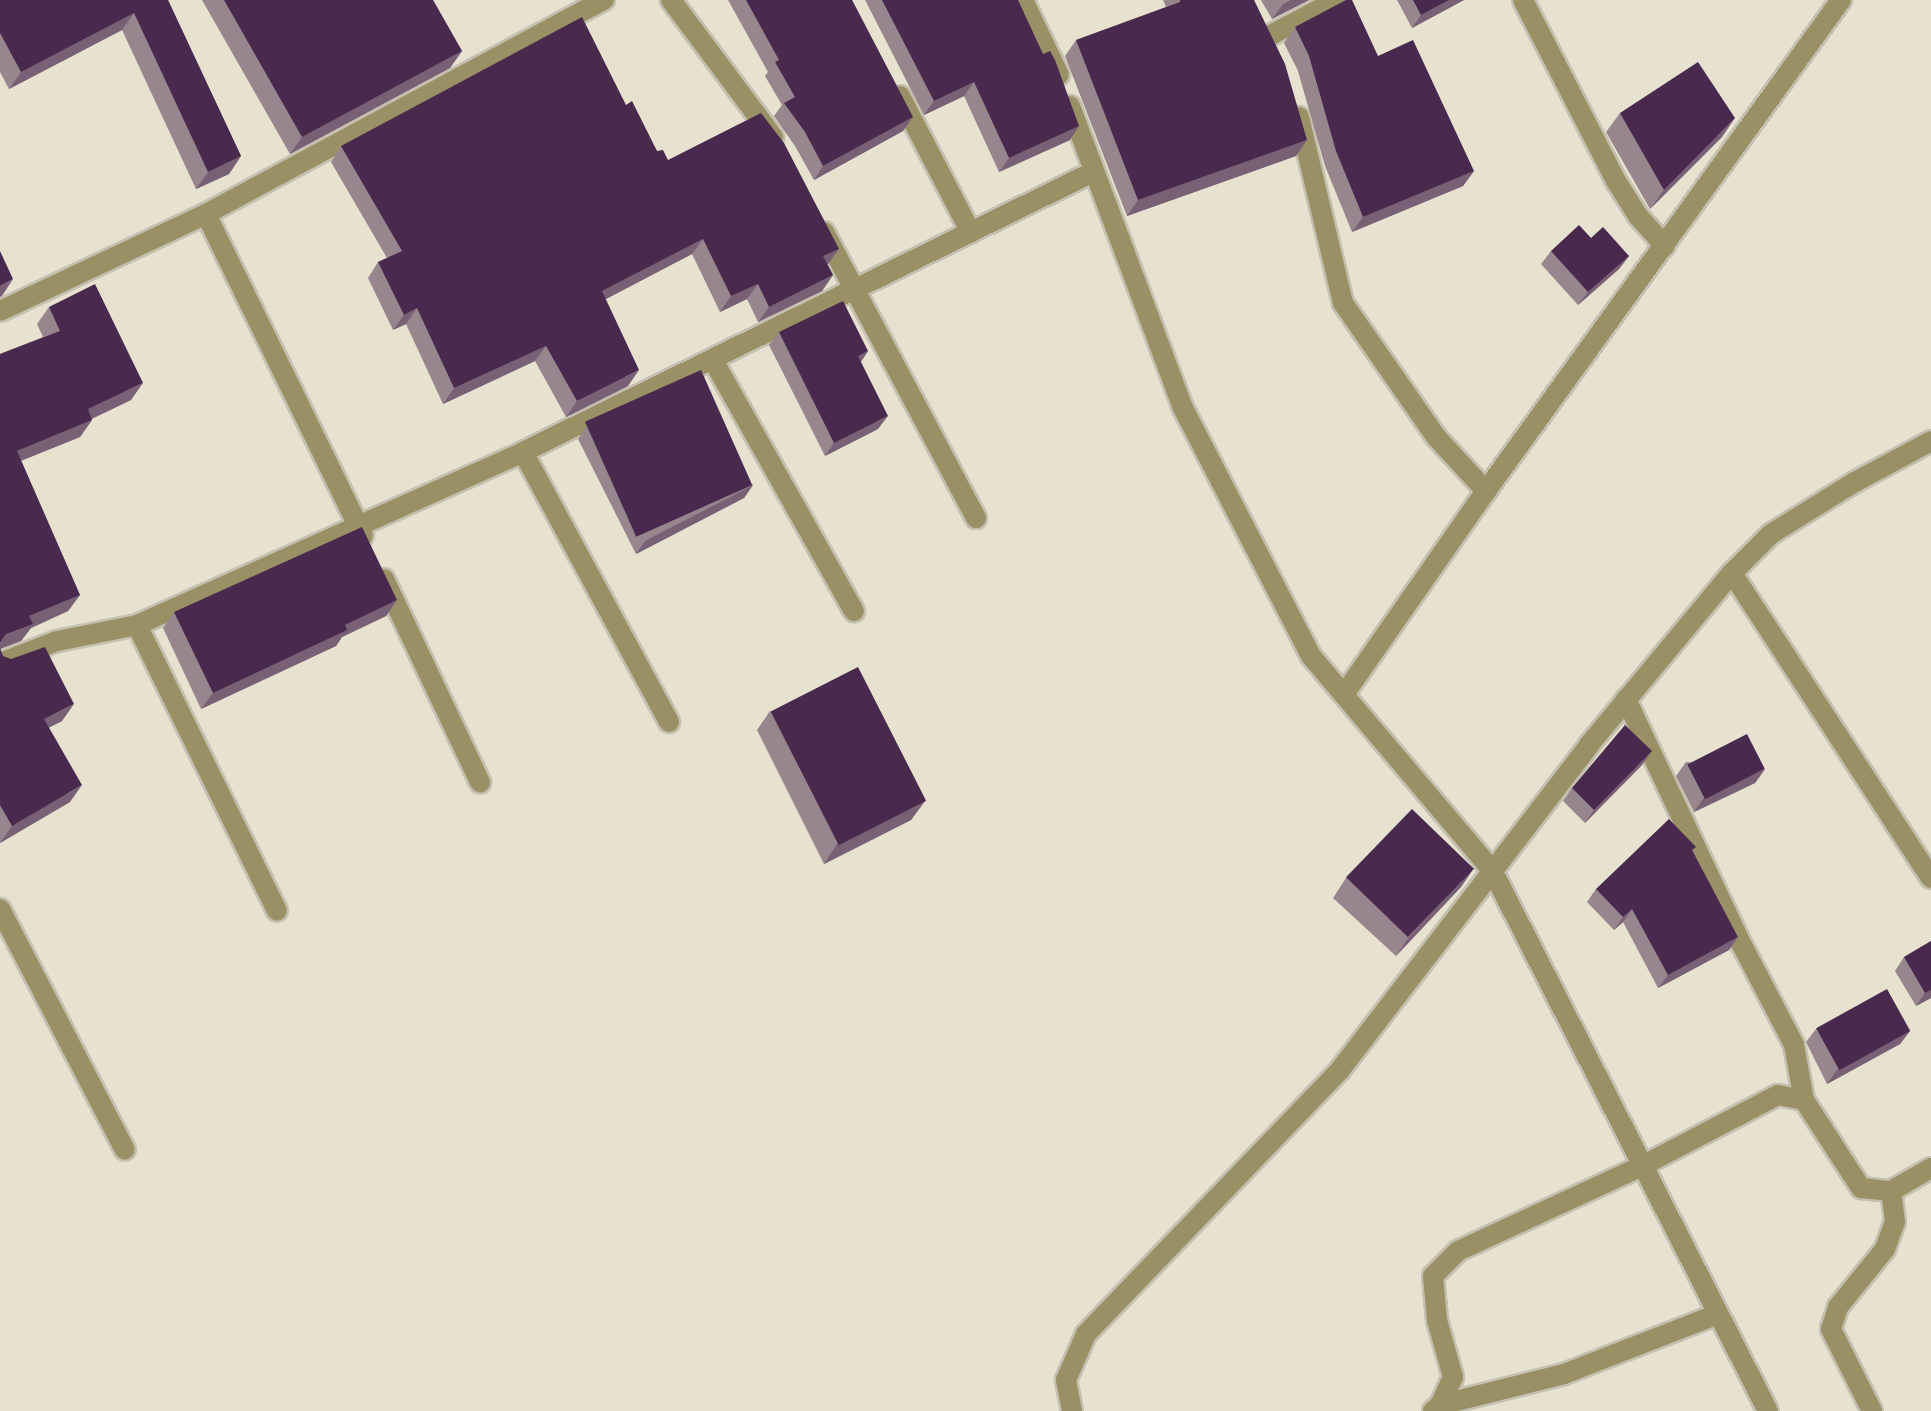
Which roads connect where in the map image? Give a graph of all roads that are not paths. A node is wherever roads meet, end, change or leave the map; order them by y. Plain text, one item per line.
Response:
1 (604, 0) edge
2 (671, 0) edge
3 (1023, 0) edge
4 (1337, 0) edge
5 (1523, 0) edge
6 (1841, 0) edge
7 (1255, 12) edge
8 (893, 82) edge
9 (1291, 90) edge
10 (784, 152) edge
11 (1093, 172) junction
12 (812, 208) edge
13 (206, 214) junction
14 (971, 233) junction
15 (1665, 246) junction
16 (854, 291) junction
17 (0, 311) edge
18 (713, 360) junction
19 (1931, 441) edge
20 (523, 452) junction
21 (1486, 491) junction
22 (976, 518) dead end
23 (357, 523) junction
24 (1732, 573) junction
25 (854, 611) dead end
26 (137, 625) junction
27 (0, 663) edge
28 (1345, 693) junction
29 (1626, 699) junction
30 (669, 722) dead end
31 (480, 782) dead end
32 (1492, 870) junction
33 (1931, 878) edge
34 (277, 911) dead end
35 (2, 918) edge
36 (1804, 1100) junction
37 (125, 1150) dead end
38 (1642, 1166) junction
39 (1931, 1168) edge
40 (1891, 1191) junction
41 (1718, 1314) junction
42 (1437, 1408) edge
43 (1072, 1411) edge
44 (1768, 1411) edge
45 (1872, 1411) edge

1 - 13 street
2 - 10 street
3 - 11 street
4 - 7 street
5 - 15 street
6 - 15 street
8 - 14 street
9 - 21 street
11 - 14 street
11 - 28 street
12 - 16 street
13 - 17 street
13 - 23 street
14 - 16 street
15 - 21 street
16 - 18 street
16 - 22 street
18 - 20 street
18 - 25 street
19 - 24 street
20 - 23 street
20 - 30 street
21 - 28 street
23 - 26 street
23 - 31 street
24 - 29 street
24 - 33 street
26 - 27 street
26 - 34 street
28 - 32 street
29 - 32 street
29 - 36 street
32 - 38 street
32 - 43 street
35 - 37 street
36 - 38 street
36 - 40 street
38 - 41 street
38 - 42 street
39 - 40 street
40 - 45 street
41 - 42 street
41 - 44 street

